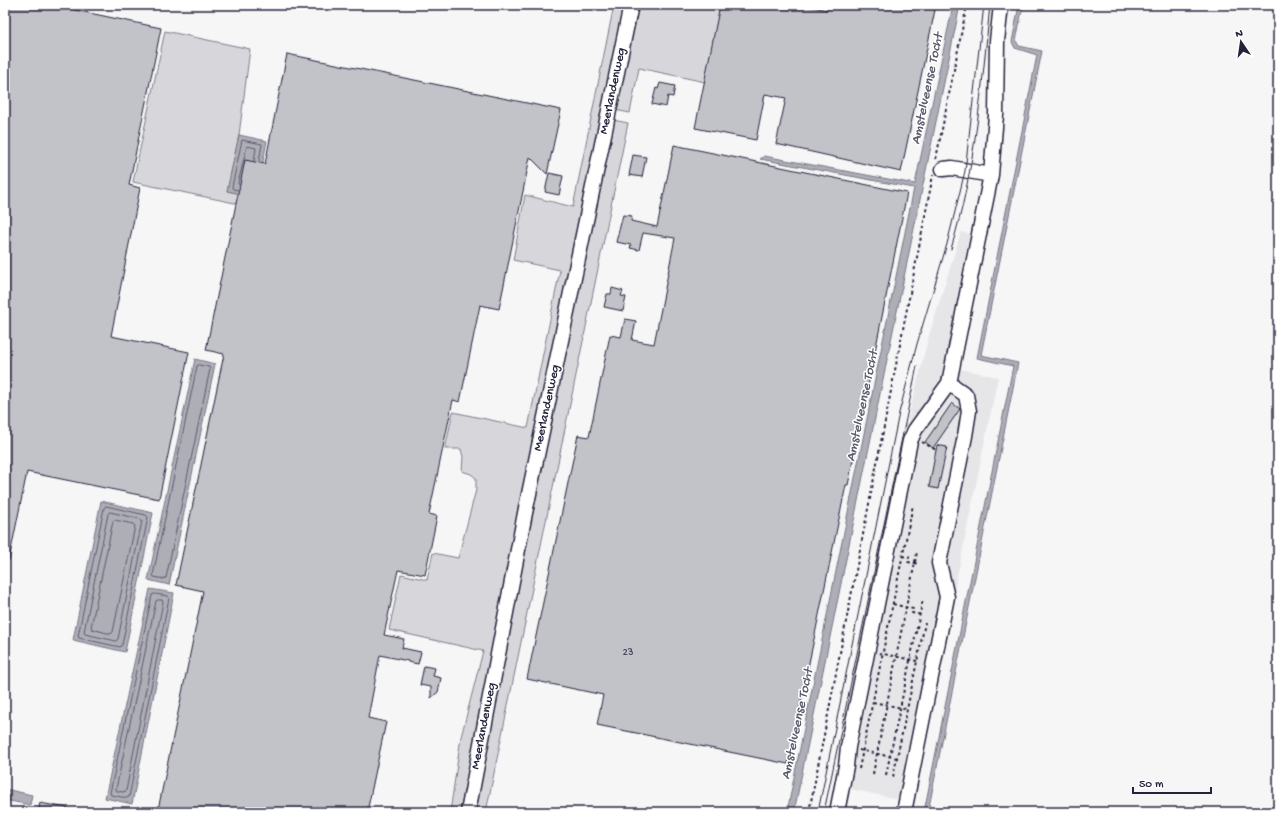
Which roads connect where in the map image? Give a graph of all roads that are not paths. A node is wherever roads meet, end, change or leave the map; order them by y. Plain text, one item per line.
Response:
1 (631, 5) edge
2 (1001, 5) edge
3 (937, 169) road end
4 (991, 175) junction
5 (949, 383) junction
6 (468, 812) edge
7 (837, 812) edge
8 (904, 812) edge

1 - 6 street, Meerlandenweg
2 - 4 street
3 - 4 street
4 - 5 street
5 - 7 street
5 - 8 street

